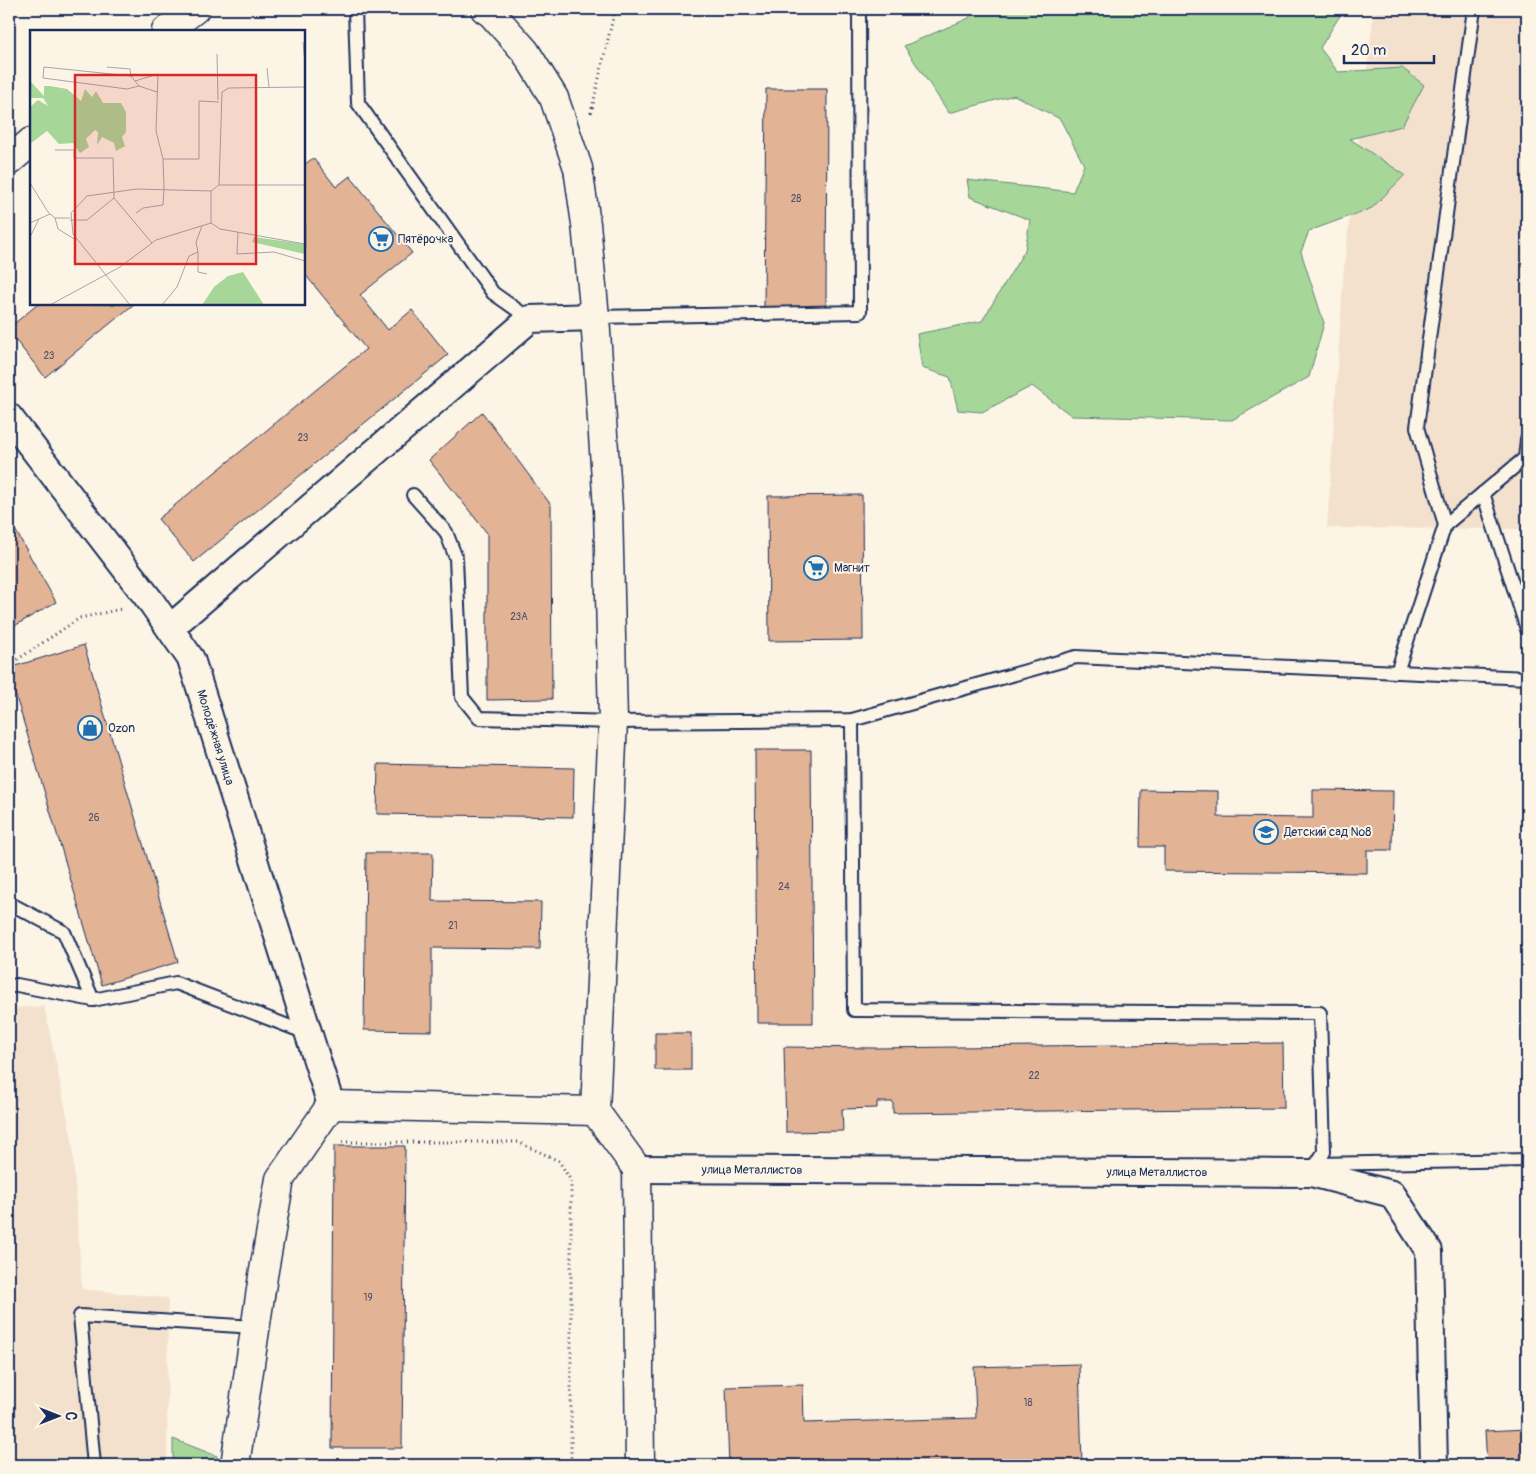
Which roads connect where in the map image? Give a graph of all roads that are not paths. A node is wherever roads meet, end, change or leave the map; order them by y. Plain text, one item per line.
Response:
1 (194, 9) edge
2 (355, 9) edge
3 (485, 9) edge
4 (859, 9) edge
5 (1474, 9) edge
6 (167, 30) edge
7 (30, 143) edge
8 (9, 161) edge
9 (595, 317) junction
10 (530, 319) junction
11 (9, 417) edge
12 (1527, 439) edge
13 (1526, 458) edge
14 (1483, 492) junction
15 (413, 495) dead end
16 (1445, 525) junction
17 (170, 628) junction
18 (1527, 629) edge
19 (1397, 672) junction
20 (1527, 678) edge
21 (852, 720) junction
22 (614, 722) junction
23 (9, 903) edge
24 (9, 987) edge
25 (92, 1000) junction
26 (309, 1034) junction
27 (331, 1105) junction
28 (594, 1111) junction
29 (1527, 1160) edge
30 (1313, 1168) junction
31 (637, 1169) junction
32 (255, 1327) junction
33 (94, 1465) edge
34 (235, 1465) edge
35 (640, 1465) edge
36 (1434, 1465) edge

1 - 6 main road
2 - 10 lane
3 - 9 main road
4 - 9 lane
5 - 16 lane
7 - 8 main road
9 - 10 street
9 - 22 main road
10 - 17 street
11 - 17 street, Молодёжная улица
12 - 13 lane
13 - 14 lane
14 - 16 lane
14 - 18 lane
15 - 22 lane
16 - 19 lane
17 - 26 street, Молодёжная улица
19 - 20 lane
19 - 21 lane
21 - 22 lane
21 - 30 lane
22 - 28 main road
23 - 25 lane
24 - 25 lane
25 - 26 lane
26 - 27 street, Молодёжная улица
27 - 28 main road
27 - 32 main road
28 - 31 main road
29 - 30 lane
30 - 31 street, улица Металлистов
30 - 36 street, улица Металлистов
31 - 35 main road
32 - 33 lane
32 - 34 main road

